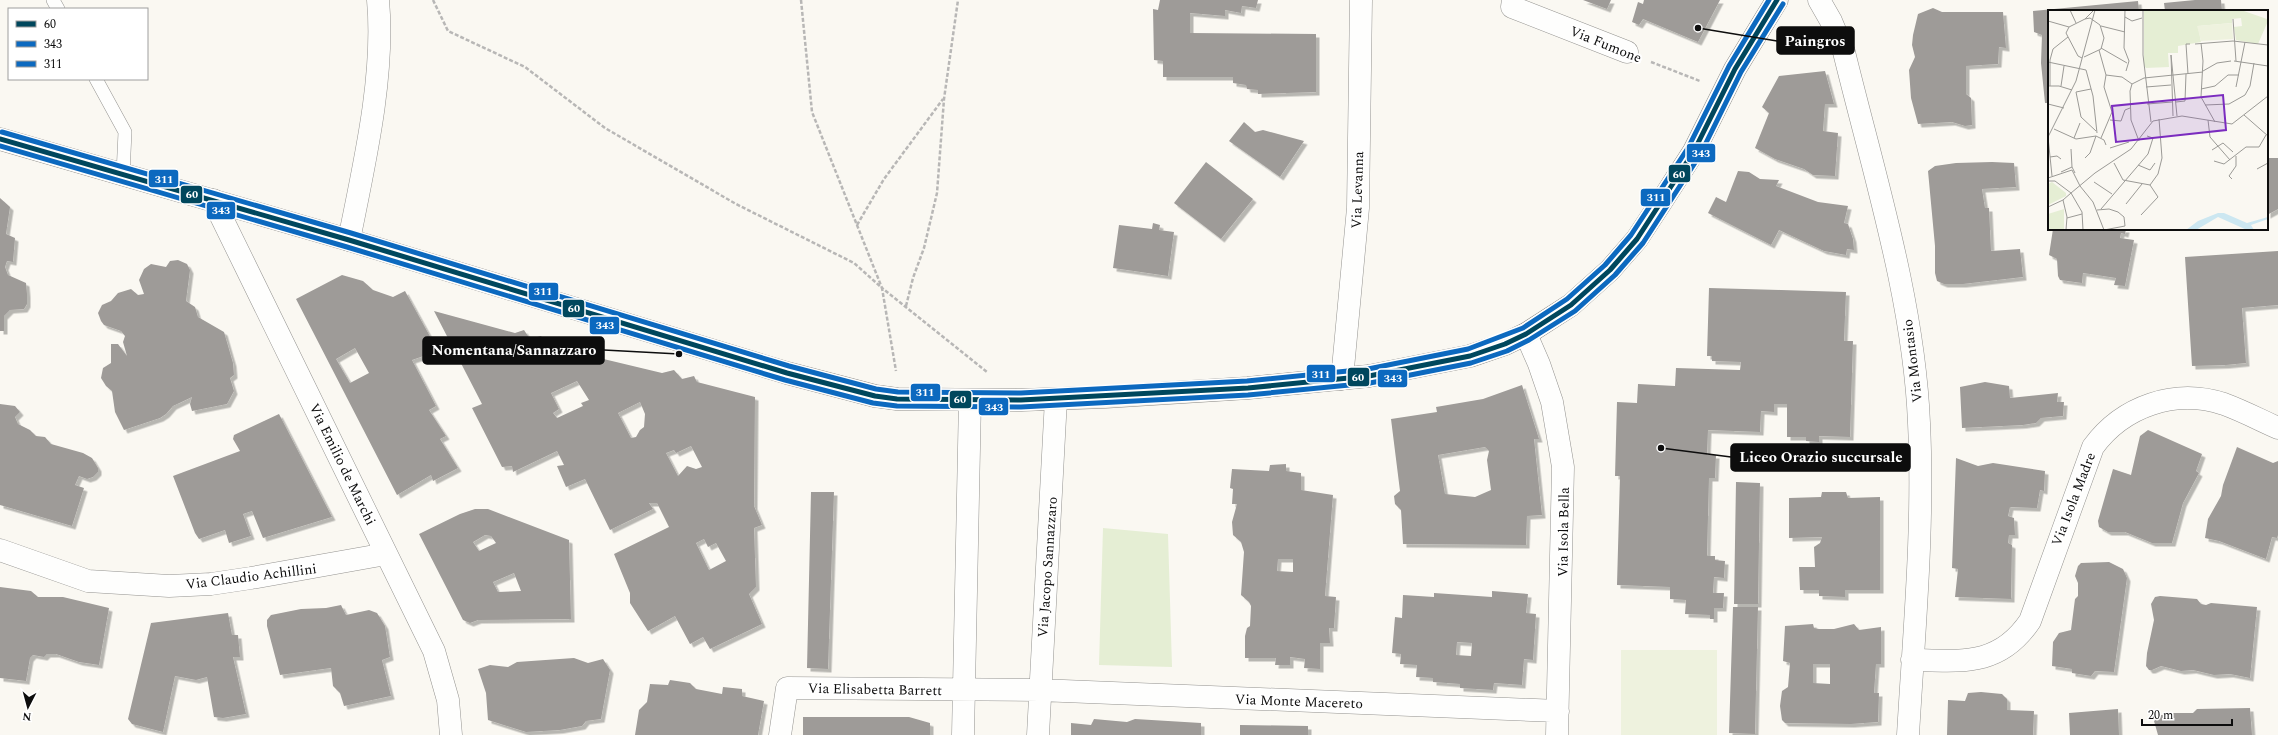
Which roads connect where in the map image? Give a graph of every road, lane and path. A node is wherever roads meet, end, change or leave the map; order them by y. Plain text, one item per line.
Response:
1 (378, 0) edge
2 (433, 0) edge
3 (801, 0) edge
4 (958, 0) edge
5 (1361, 0) edge
6 (1777, 0) edge
7 (1819, 0) edge
8 (1512, 4) edge
9 (1627, 52) joint
10 (97, 80) edge
11 (1700, 82) dead end
12 (944, 99) junction
13 (0, 139) edge
14 (123, 174) junction
15 (213, 200) junction
16 (857, 225) junction
17 (349, 240) junction
18 (882, 288) junction
19 (906, 306) junction
20 (1526, 334) junction
21 (988, 373) dead end
22 (1342, 379) junction
23 (897, 399) junction
24 (1056, 399) junction
25 (970, 400) junction
26 (2278, 428) edge
27 (0, 550) edge
28 (386, 554) junction
29 (1912, 660) junction
30 (963, 690) junction
31 (1039, 690) junction
32 (1558, 711) junction
33 (451, 735) edge
34 (780, 735) edge
35 (963, 735) edge
36 (1038, 735) edge
37 (1557, 735) edge
38 (1908, 735) edge

1 - 17 street
2 - 18 path
3 - 16 path
4 - 12 path
5 - 22 street, Via Levanna
6 - 20 main road
7 - 29 street, Via Montasio
8 - 9 street, Via Fumone
9 - 11 path, Via Fumone
10 - 14 lane
12 - 16 path
12 - 19 path
13 - 14 main road
14 - 15 main road
15 - 17 main road
15 - 28 street, Via Emilio de Marchi
16 - 18 path
17 - 23 main road
18 - 19 path
18 - 23 path
19 - 21 path
20 - 22 main road
20 - 32 street, Via Isola Bella
22 - 24 main road
23 - 25 main road
24 - 25 main road
24 - 31 street, Via Jacopo Sannazzaro
25 - 30 street
26 - 29 street, Via Isola Madre
27 - 28 street, Via Claudio Achillini
28 - 33 street, Via Emilio de Marchi
29 - 38 street, Via Montasio
30 - 31 street, Via Elisabetta Barrett
30 - 34 street, Via Elisabetta Barrett
30 - 35 street
31 - 32 street, Via Monte Macereto
31 - 36 street, Via Jacopo Sannazzaro
32 - 37 street, Via Isola Bella

